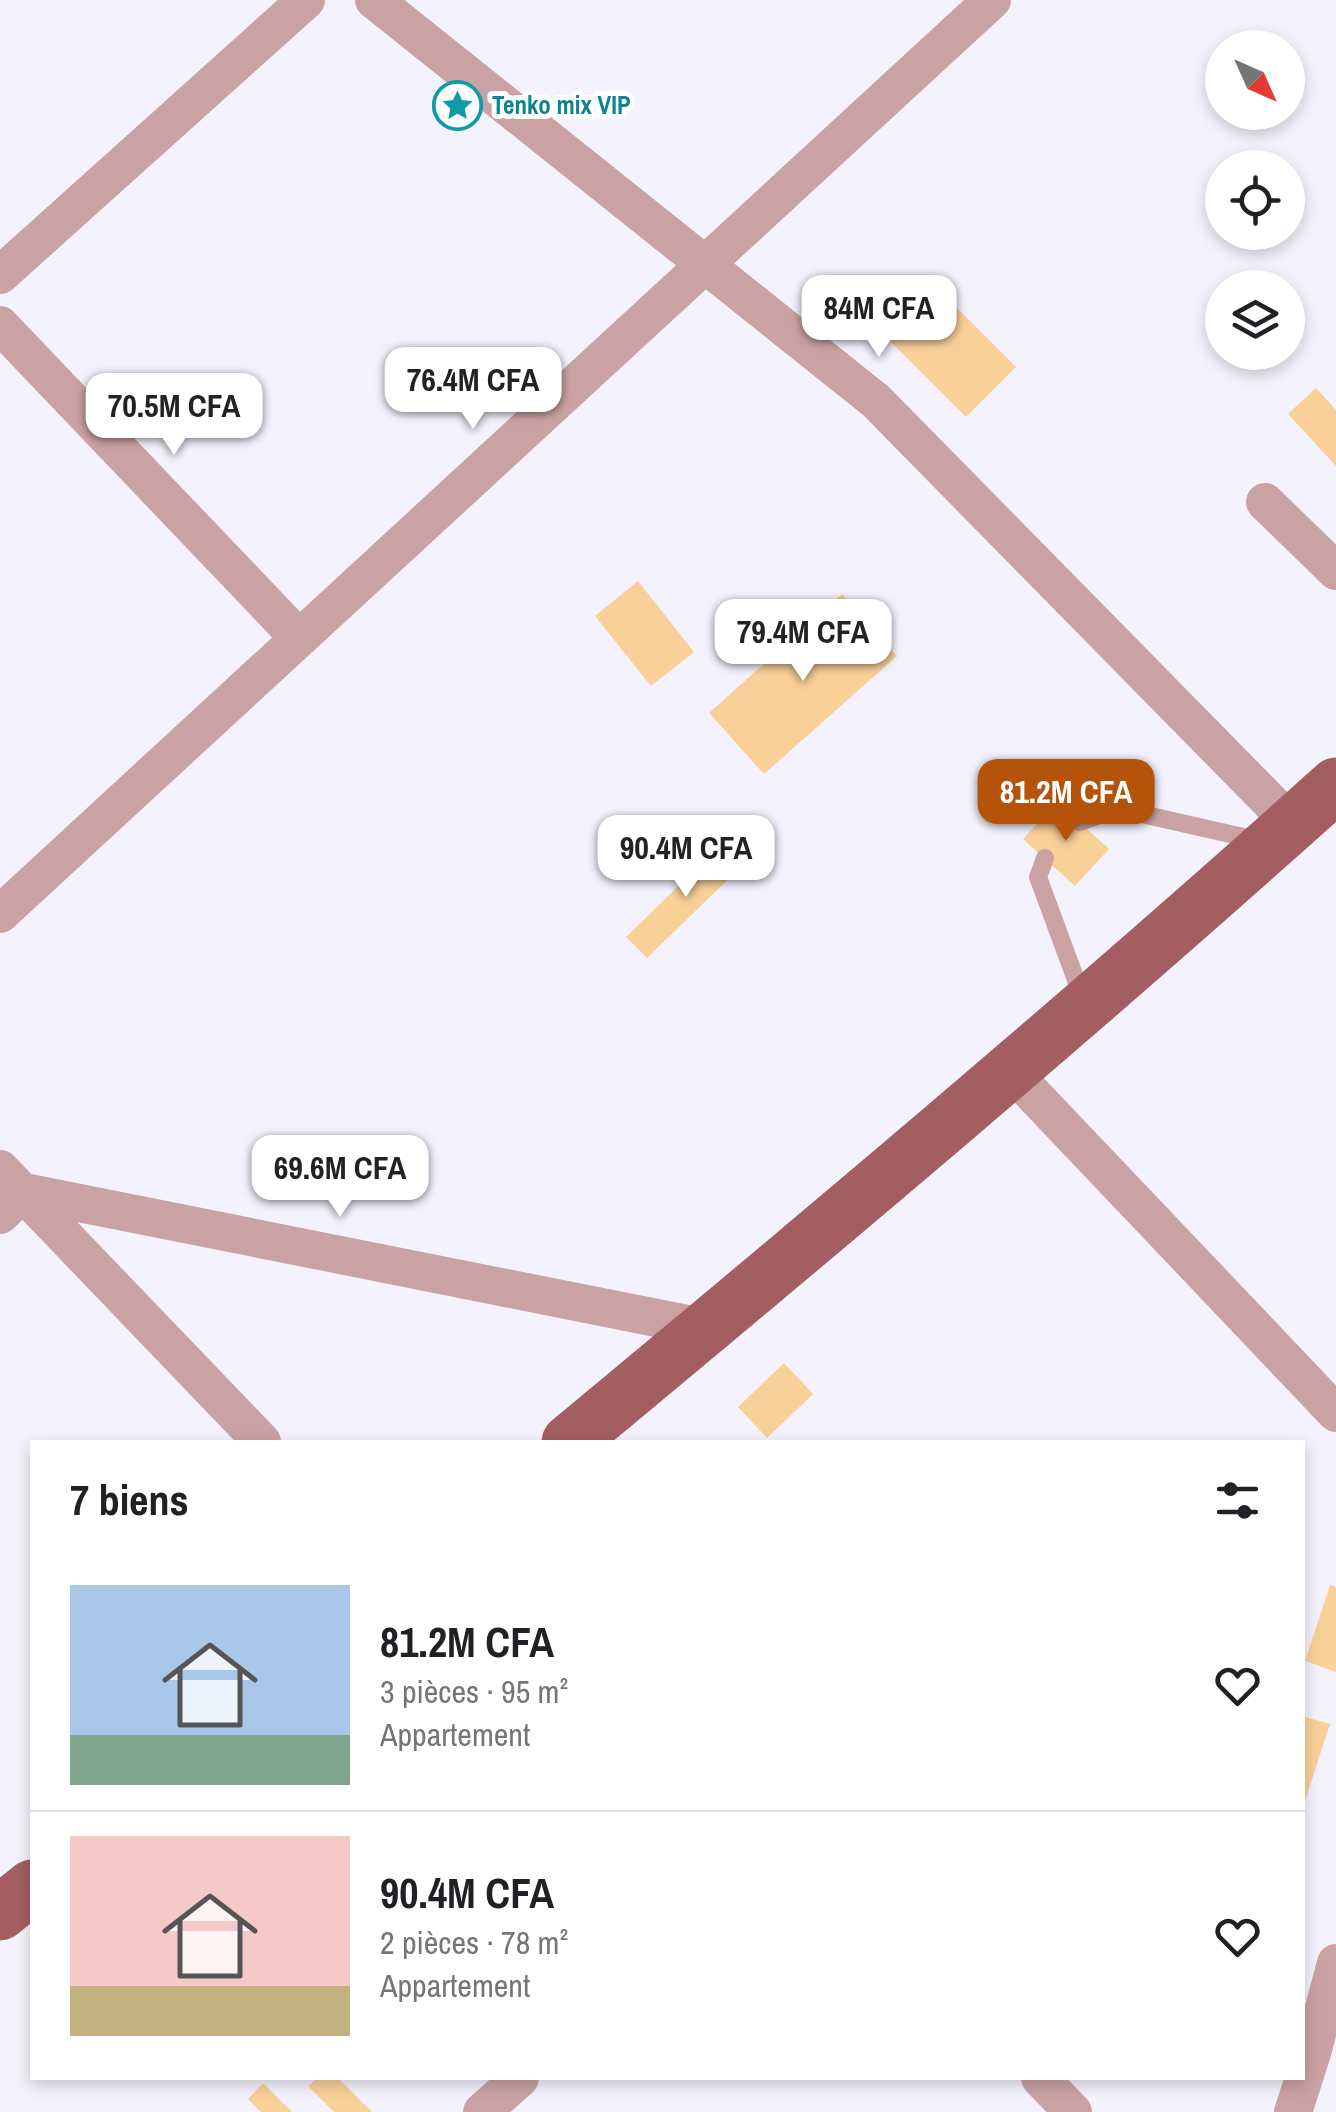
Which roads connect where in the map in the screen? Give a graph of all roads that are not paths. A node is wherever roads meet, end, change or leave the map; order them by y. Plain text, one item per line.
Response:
1 (306, 0) edge
2 (374, 0) edge
3 (992, 0) edge
4 (705, 264) junction
5 (0, 275) edge
6 (0, 325) edge
7 (1264, 502) dead end
8 (1336, 572) edge
9 (299, 638) junction
10 (1336, 785) edge
11 (1080, 822) dead end
12 (1282, 834) junction
13 (1045, 858) dead end
14 (0, 914) edge
15 (1085, 1006) junction
16 (1010, 1070) junction
17 (8, 1192) edge
18 (707, 1328) junction
19 (1336, 1414) edge
20 (260, 1440) edge
21 (571, 1440) edge
22 (30, 1888) edge
23 (0, 1913) edge
24 (1336, 1963) edge
25 (1305, 2075) edge
26 (518, 2080) edge
27 (1042, 2080) edge
28 (1303, 2080) edge
29 (482, 2112) edge
30 (1073, 2112) edge
31 (1293, 2112) edge

1 - 5 street
2 - 4 street
3 - 4 street
4 - 9 street
4 - 12 street
6 - 9 street
7 - 8 street
9 - 14 street
10 - 12 main road
11 - 12 lane
12 - 15 main road
13 - 15 lane
15 - 16 main road
16 - 18 main road
16 - 19 street
17 - 18 street
17 - 20 street
18 - 21 main road
22 - 23 main road
24 - 25 street
26 - 29 street
27 - 30 street
28 - 31 street

